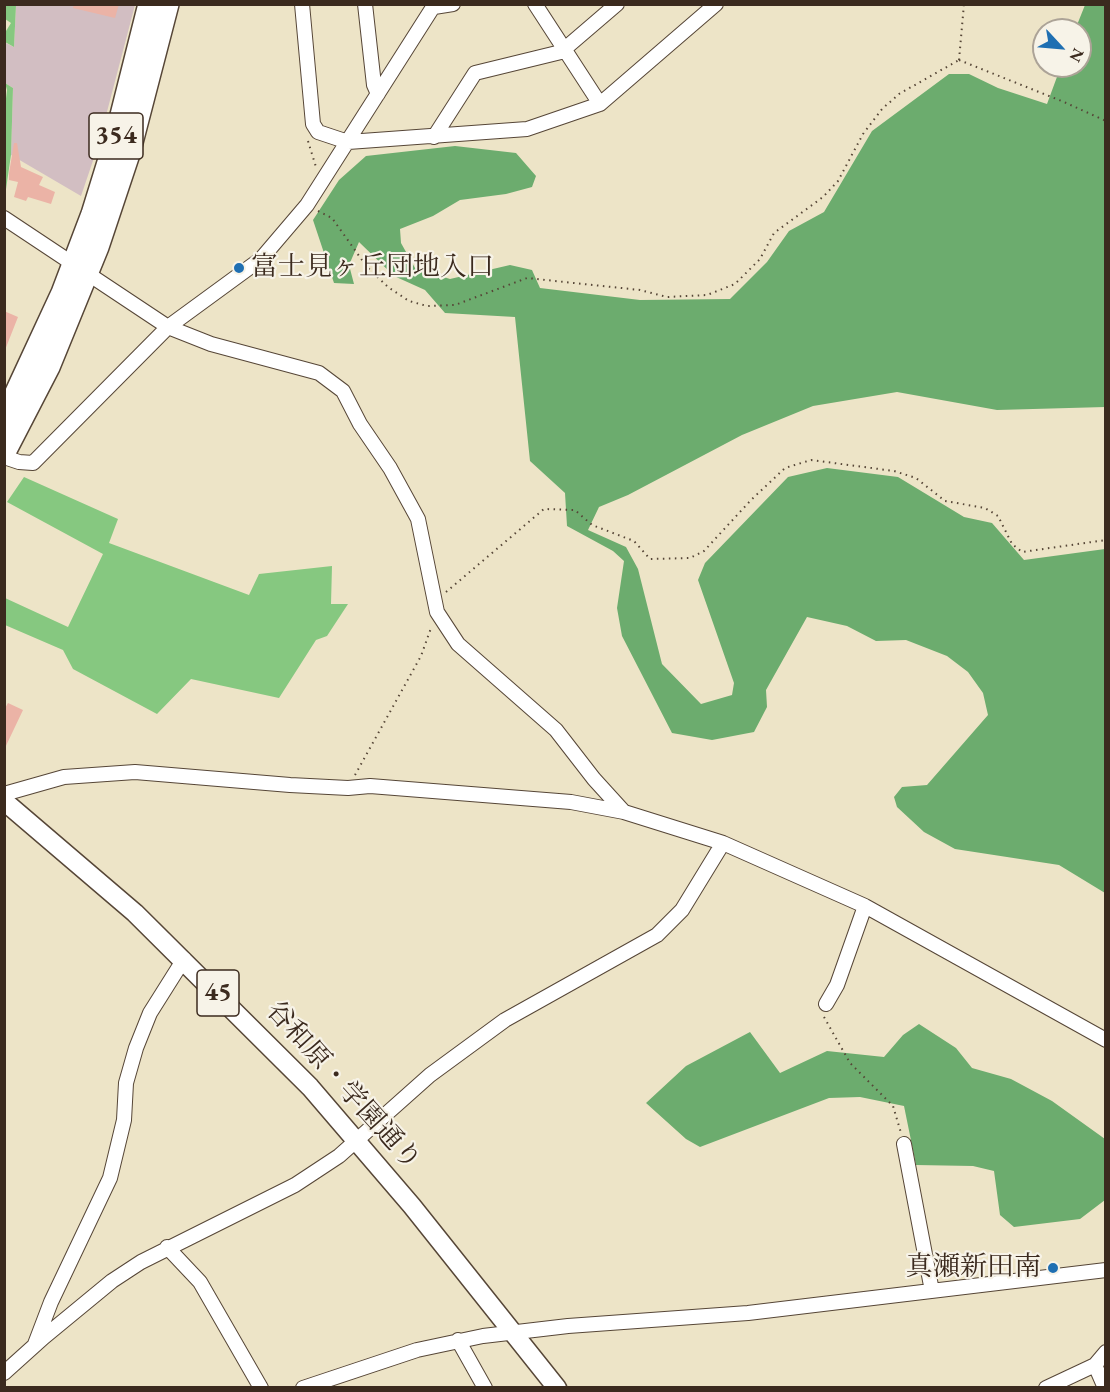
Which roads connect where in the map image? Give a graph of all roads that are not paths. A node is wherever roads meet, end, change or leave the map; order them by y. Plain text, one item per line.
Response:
1 (149, 4) edge
2 (168, 4) edge
3 (302, 4) edge
4 (365, 4) edge
5 (453, 4) edge
6 (535, 4) edge
7 (617, 4) edge
8 (716, 4) edge
9 (435, 6) edge
10 (565, 49) junction
11 (378, 94) junction
12 (600, 104) junction
13 (435, 137) junction
14 (348, 142) junction
15 (4, 218) edge
16 (81, 271) junction
17 (168, 327) junction
18 (4, 418) edge
19 (4, 455) edge
20 (4, 794) edge
21 (4, 801) edge
22 (624, 812) junction
23 (723, 843) junction
24 (865, 906) junction
25 (184, 959) junction
26 (826, 1004) road end
27 (1106, 1040) edge
28 (356, 1140) junction
29 (904, 1144) road end
30 (167, 1247) junction
31 (1106, 1270) edge
32 (932, 1291) junction
33 (514, 1333) junction
34 (458, 1340) junction
35 (34, 1346) junction
36 (1106, 1352) edge
37 (1095, 1365) junction
38 (4, 1373) edge
39 (261, 1388) edge
40 (303, 1388) edge
41 (485, 1388) edge
42 (557, 1388) edge
43 (1046, 1388) edge
44 (1105, 1388) edge

1 - 16 highway, 354
2 - 16 highway, 354
3 - 14 street
4 - 11 street
5 - 9 street
6 - 10 street
7 - 10 street
8 - 12 street
9 - 11 street
10 - 12 street
10 - 13 street
11 - 14 street
12 - 13 street
13 - 14 street
14 - 17 street
15 - 16 street
16 - 17 street
16 - 18 highway, 354
16 - 19 highway, 354
17 - 19 street
17 - 22 street
20 - 22 street
21 - 25 main road, 谷和原・学園通り / 45
22 - 23 street
23 - 24 street
23 - 28 street
24 - 26 street
24 - 27 street
25 - 28 main road, 谷和原・学園通り / 45
25 - 35 street
28 - 30 street
28 - 33 main road, 谷和原・学園通り / 45
29 - 32 street
30 - 35 street
30 - 39 street
31 - 32 street
32 - 33 street
33 - 34 street
33 - 42 main road, 谷和原・学園通り / 45
34 - 40 street
34 - 41 street
35 - 38 street
36 - 37 street
37 - 43 street
37 - 44 street

